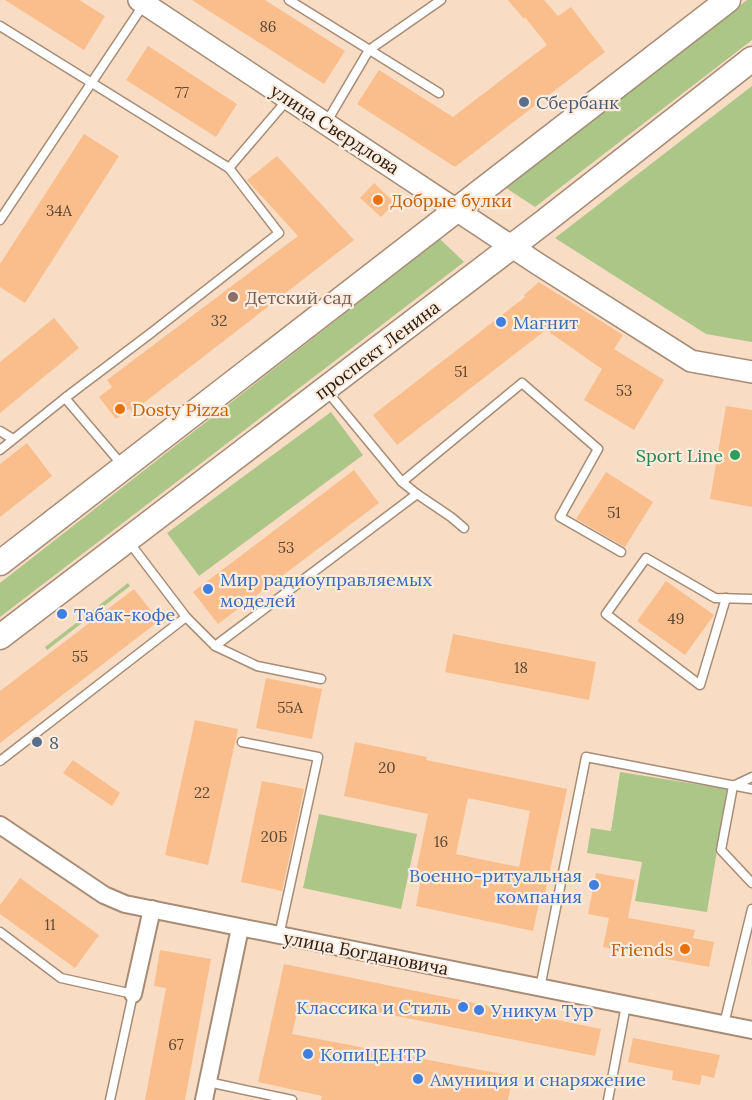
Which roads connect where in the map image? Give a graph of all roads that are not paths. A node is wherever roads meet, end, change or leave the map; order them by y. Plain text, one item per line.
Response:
1 (289, 0) edge
2 (441, 0) edge
3 (728, 0) edge
4 (151, 5) edge
5 (0, 26) edge
6 (369, 50) junction
7 (752, 59) edge
8 (92, 82) junction
9 (439, 93) dead end
10 (288, 98) junction
11 (326, 123) junction
12 (229, 168) junction
13 (456, 209) junction
14 (0, 220) edge
15 (512, 246) junction
16 (752, 372) edge
17 (325, 389) junction
18 (65, 398) junction
19 (0, 431) edge
20 (13, 439) junction
21 (0, 450) edge
22 (125, 468) junction
23 (402, 482) junction
24 (417, 494) junction
25 (464, 528) dead end
26 (128, 540) junction
27 (621, 552) dead end
28 (0, 563) edge
29 (726, 598) junction
30 (752, 598) edge
31 (186, 617) junction
32 (0, 637) edge
33 (215, 646) junction
34 (321, 679) dead end
35 (242, 742) dead end
36 (0, 761) edge
37 (752, 777) edge
38 (733, 786) junction
39 (752, 789) edge
40 (0, 825) edge
41 (752, 883) edge
42 (152, 909) junction
43 (752, 909) edge
44 (240, 928) junction
45 (0, 932) edge
46 (279, 936) junction
47 (540, 988) junction
48 (133, 994) junction
49 (626, 1005) junction
50 (724, 1024) junction
51 (752, 1030) edge
52 (208, 1082) junction
53 (110, 1100) edge
54 (204, 1100) edge
55 (292, 1100) edge
56 (608, 1100) edge

1 - 6 lane
2 - 6 lane
3 - 13 main road
4 - 8 lane
4 - 10 street, улица Свердлова
5 - 8 lane
6 - 9 lane
6 - 11 lane
7 - 15 main road, проспект Ленина
8 - 12 lane
8 - 14 lane
10 - 11 street, улица Свердлова
10 - 12 lane
11 - 13 street, улица Свердлова
12 - 18 lane
13 - 15 street, улица Свердлова
13 - 22 main road
15 - 16 street, улица Свердлова
15 - 17 main road, проспект Ленина
17 - 23 lane
17 - 26 main road, проспект Ленина
18 - 20 lane
18 - 22 lane
19 - 20 lane
20 - 21 lane
22 - 28 main road
23 - 24 lane
23 - 27 lane
24 - 25 lane
24 - 33 lane
26 - 31 lane
26 - 32 main road, проспект Ленина
29 - 29 lane
29 - 30 lane
31 - 33 lane
31 - 36 lane
33 - 34 lane
35 - 46 lane
37 - 38 lane
38 - 39 lane
38 - 41 lane
38 - 47 lane
40 - 42 street, улица Богдановича
42 - 44 street, улица Богдановича
42 - 48 street
43 - 50 lane
44 - 46 street, улица Богдановича
44 - 52 street
45 - 48 lane
46 - 47 street, улица Богдановича
47 - 49 street, улица Богдановича
48 - 53 lane
49 - 50 street, улица Богдановича
49 - 56 lane
50 - 51 street, улица Богдановича
52 - 54 street
52 - 55 lane

